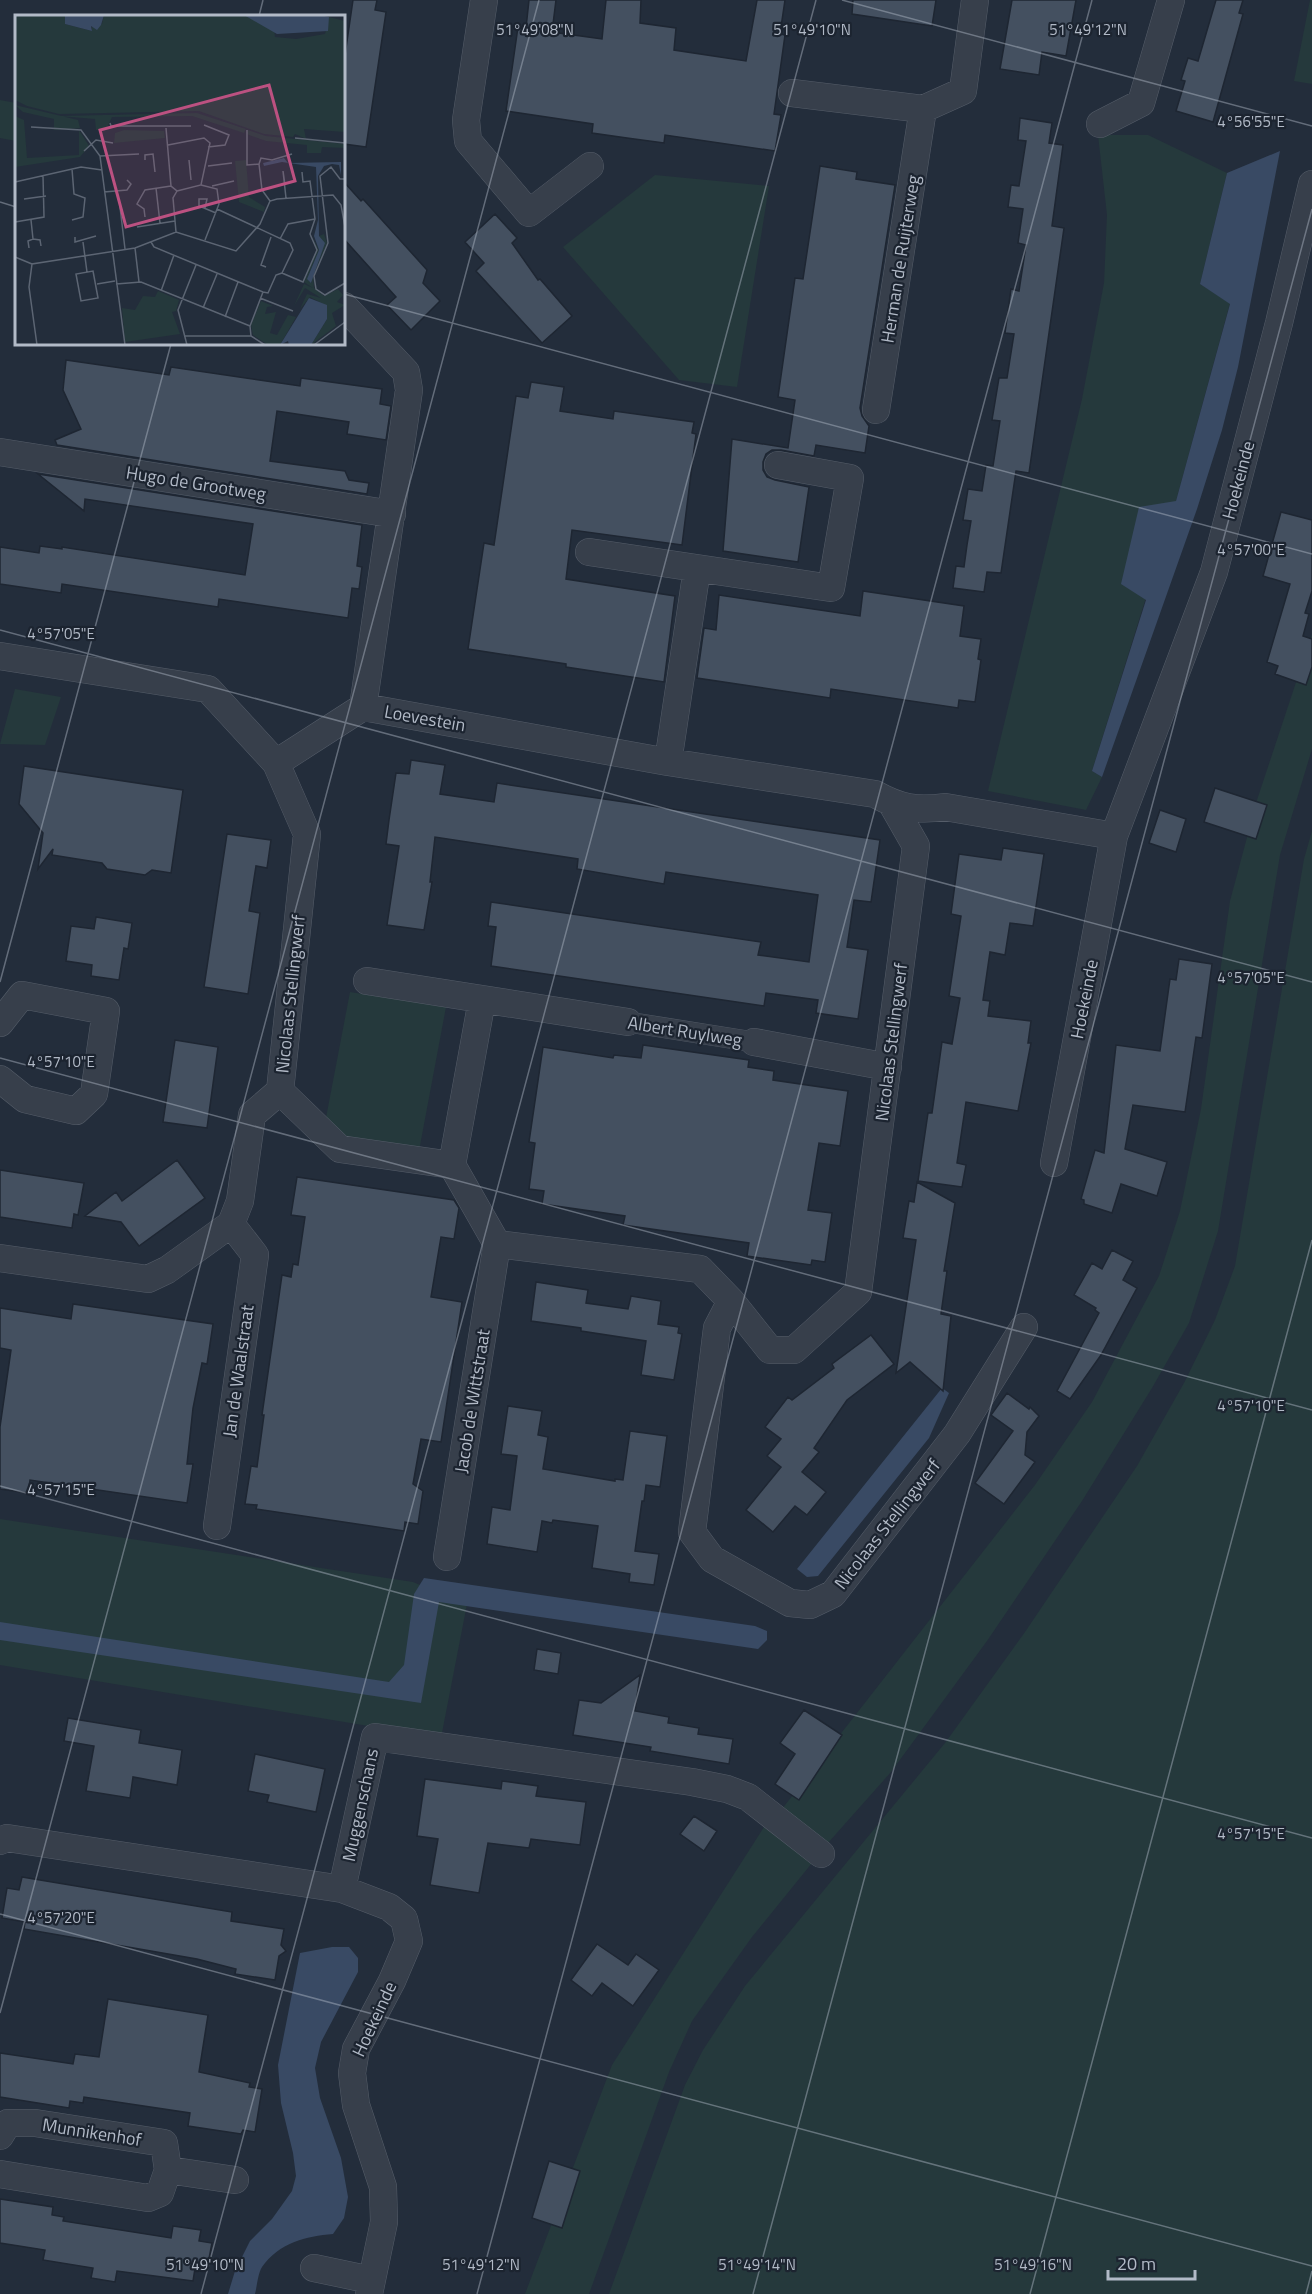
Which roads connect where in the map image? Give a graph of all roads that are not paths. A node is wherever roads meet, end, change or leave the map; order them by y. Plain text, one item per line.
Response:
1 (484, 0) edge
2 (975, 0) edge
3 (1171, 0) edge
4 (792, 93) dead end
5 (923, 109) junction
6 (1100, 124) dead end
7 (590, 166) dead end
8 (1312, 184) edge
9 (345, 307) edge
10 (876, 410) dead end
11 (0, 452) edge
12 (778, 465) dead end
13 (392, 514) junction
14 (589, 552) dead end
15 (697, 568) junction
16 (0, 656) edge
17 (363, 707) junction
18 (668, 762) junction
19 (276, 763) junction
20 (892, 804) junction
21 (1114, 836) junction
22 (368, 981) dead end
23 (482, 1000) junction
24 (628, 1022) joint
25 (0, 1023) edge
26 (754, 1042) joint
27 (888, 1067) junction
28 (0, 1079) edge
29 (280, 1091) junction
30 (1054, 1163) dead end
31 (452, 1165) junction
32 (231, 1224) junction
33 (497, 1244) junction
34 (0, 1258) edge
35 (731, 1301) junction
36 (1024, 1327) dead end
37 (216, 1526) dead end
38 (447, 1557) dead end
39 (0, 1841) edge
40 (821, 1854) dead end
41 (342, 1888) junction
42 (0, 2136) edge
43 (168, 2170) junction
44 (0, 2174) edge
45 (235, 2180) dead end
46 (314, 2268) dead end
47 (370, 2287) edge

1 - 7 street
2 - 5 street
3 - 6 street
4 - 5 street
5 - 10 street, Herman de Ruijterweg
8 - 21 street, Hoekeinde
9 - 13 street
11 - 13 street, Hugo de Grootweg
12 - 15 street
13 - 17 street
14 - 15 street
15 - 18 street
16 - 19 street
17 - 18 street, Loevestein
17 - 19 street, Loevestein
18 - 20 street, Loevestein
19 - 29 street, Nicolaas Stellingwerf
20 - 21 street
20 - 27 street, Nicolaas Stellingwerf
21 - 30 street, Hoekeinde
22 - 23 street, Albert Ruylweg
23 - 24 street, Albert Ruylweg
23 - 31 street
24 - 26 street, Albert Ruylweg
25 - 28 street
26 - 27 street, Albert Ruylweg
27 - 35 street, Nicolaas Stellingwerf
29 - 31 street, Nicolaas Stellingwerf
29 - 32 street
31 - 33 street
32 - 34 street
32 - 37 street, Jan de Waalstraat
33 - 35 street, Nicolaas Stellingwerf
33 - 38 street, Jacob de Wittstraat
35 - 36 street, Nicolaas Stellingwerf
39 - 41 street
40 - 41 street, Muggenschans
41 - 47 street, Hoekeinde
42 - 43 street, Munnikenhof
43 - 44 street
43 - 45 street
46 - 47 street

